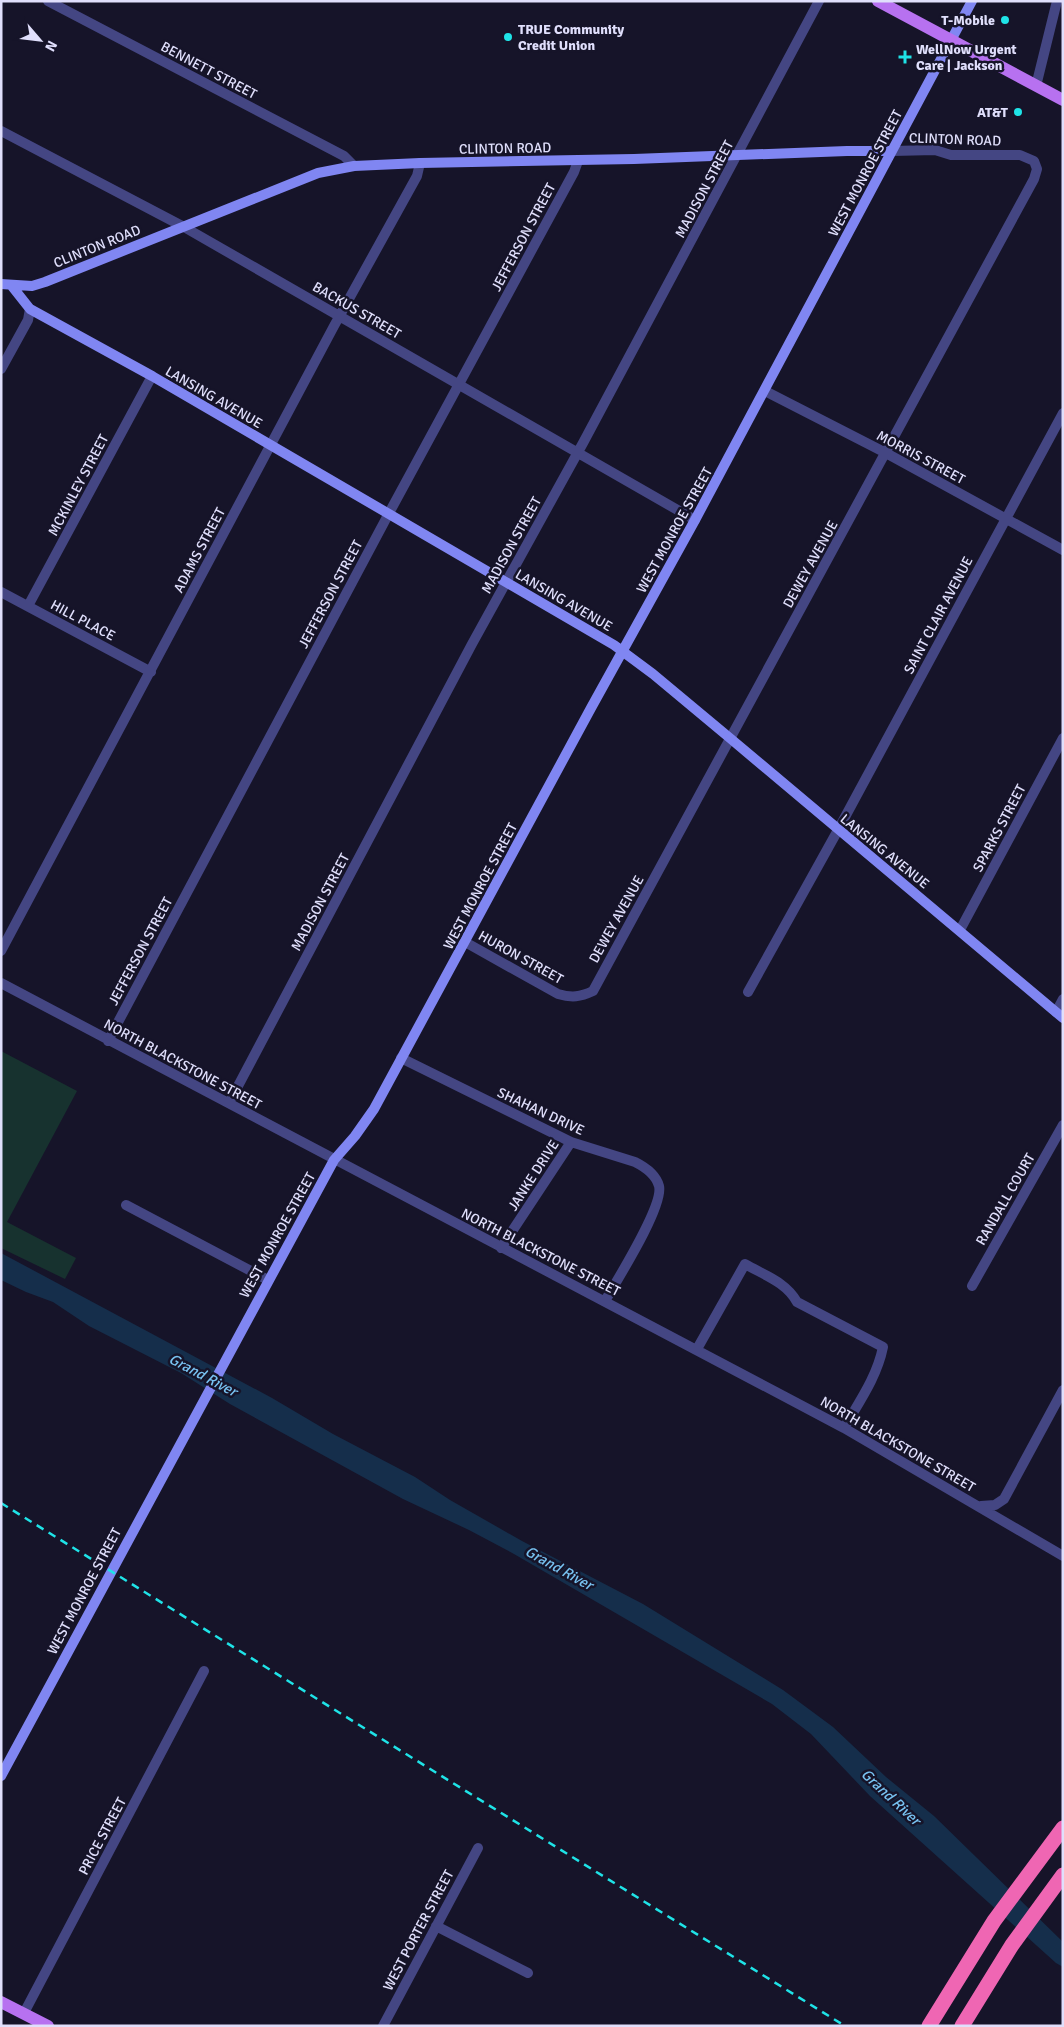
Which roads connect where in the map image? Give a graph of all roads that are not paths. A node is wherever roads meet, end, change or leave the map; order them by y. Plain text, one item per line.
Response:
1 (48, 1) edge
2 (819, 1) edge
3 (878, 1) edge
4 (972, 1) edge
5 (1057, 1) edge
6 (950, 41) junction
7 (1036, 86) junction
8 (1063, 100) edge
9 (1, 131) edge
10 (892, 151) junction
11 (1020, 155) joint
12 (737, 157) junction
13 (578, 160) junction
14 (420, 162) junction
15 (354, 166) junction
16 (184, 227) junction
17 (6, 285) edge
18 (30, 309) junction
19 (340, 316) junction
20 (1, 369) edge
21 (152, 376) junction
22 (459, 385) junction
23 (765, 391) junction
24 (1063, 413) edge
25 (271, 446) junction
26 (577, 453) junction
27 (886, 453) junction
28 (388, 515) junction
29 (1005, 518) junction
30 (695, 520) junction
31 (1063, 550) edge
32 (506, 582) junction
33 (1, 592) edge
34 (28, 606) junction
35 (622, 653) junction
36 (151, 672) junction
37 (1063, 738) edge
38 (731, 739) junction
39 (838, 830) junction
40 (960, 930) junction
41 (465, 942) junction
42 (1, 950) edge
43 (1, 983) edge
44 (593, 991) joint
45 (748, 992) dead end
46 (1063, 1000) edge
47 (1059, 1015) edge
48 (108, 1041) junction
49 (401, 1058) junction
50 (228, 1103) junction
51 (1063, 1125) edge
52 (571, 1142) junction
53 (334, 1160) junction
54 (126, 1205) dead end
55 (501, 1248) junction
56 (268, 1280) junction
57 (972, 1286) dead end
58 (605, 1300) junction
59 (697, 1349) junction
60 (1063, 1390) edge
61 (844, 1428) junction
62 (980, 1506) junction
63 (1063, 1556) edge
64 (204, 1671) dead end
65 (1, 1776) edge
66 (1063, 1828) edge
67 (478, 1848) dead end
68 (1063, 1875) edge
69 (436, 1926) junction
70 (528, 1973) dead end
71 (1, 2002) edge
72 (24, 2013) junction
73 (48, 2026) edge
74 (383, 2026) edge
75 (929, 2026) edge
76 (962, 2026) edge

1 - 15 street, BENNETT STREET
2 - 12 street, MADISON STREET
3 - 6 main road
4 - 6 main road, WEST MONROE STREET
5 - 7 street
6 - 7 main road
6 - 10 main road, WEST MONROE STREET
7 - 8 main road
9 - 16 street, BACKUS STREET
10 - 11 street, CLINTON ROAD
10 - 12 main road, CLINTON ROAD
10 - 23 main road, WEST MONROE STREET
11 - 27 street, DEWEY AVENUE
12 - 13 main road, CLINTON ROAD
12 - 26 street, MADISON STREET
13 - 14 main road, CLINTON ROAD
13 - 22 street, JEFFERSON STREET
14 - 15 main road, CLINTON ROAD
14 - 19 street, ADAMS STREET
15 - 16 main road, CLINTON ROAD
16 - 17 main road, CLINTON ROAD
16 - 19 street, BACKUS STREET
17 - 18 main road, LANSING AVENUE
18 - 20 street
18 - 21 main road, LANSING AVENUE
19 - 22 street, BACKUS STREET
19 - 25 street, ADAMS STREET
21 - 25 main road, LANSING AVENUE
21 - 34 street, MCKINLEY STREET
22 - 26 street, BACKUS STREET
22 - 28 street, JEFFERSON STREET
23 - 27 street, MORRIS STREET
23 - 30 main road, WEST MONROE STREET
24 - 29 street, SAINT CLAIR AVENUE
25 - 28 main road, LANSING AVENUE
25 - 36 street, ADAMS STREET
26 - 30 street, BACKUS STREET
26 - 32 street, MADISON STREET
27 - 29 street, MORRIS STREET
27 - 38 street, DEWEY AVENUE
28 - 32 main road, LANSING AVENUE
28 - 48 street, JEFFERSON STREET
29 - 31 street, MORRIS STREET
29 - 39 street, SAINT CLAIR AVENUE
30 - 35 main road, WEST MONROE STREET
32 - 35 main road, LANSING AVENUE
32 - 50 street, MADISON STREET
33 - 34 street, HILL PLACE
34 - 36 street, HILL PLACE
35 - 38 main road, LANSING AVENUE
35 - 41 main road, WEST MONROE STREET
36 - 42 street, ADAMS STREET
37 - 40 street, SPARKS STREET
38 - 39 main road, LANSING AVENUE
38 - 44 street, DEWEY AVENUE
39 - 40 main road, LANSING AVENUE
39 - 45 street, SAINT CLAIR AVENUE
40 - 47 main road, LANSING AVENUE
41 - 44 street, HURON STREET
41 - 49 main road, WEST MONROE STREET
43 - 48 street, NORTH BLACKSTONE STREET
46 - 47 street
48 - 50 street, NORTH BLACKSTONE STREET
49 - 52 street, SHAHAN DRIVE
49 - 53 main road, WEST MONROE STREET
50 - 53 street, NORTH BLACKSTONE STREET
51 - 57 street, RANDALL COURT
52 - 55 street, JANKE DRIVE
52 - 58 street, SHAHAN DRIVE
53 - 55 street, NORTH BLACKSTONE STREET
53 - 56 main road, WEST MONROE STREET
54 - 56 street
55 - 58 street, NORTH BLACKSTONE STREET
56 - 65 main road, WEST MONROE STREET
58 - 59 street, NORTH BLACKSTONE STREET
59 - 61 street, NORTH BLACKSTONE STREET
59 - 61 street
60 - 62 street
61 - 62 street, NORTH BLACKSTONE STREET
62 - 63 street, NORTH BLACKSTONE STREET
64 - 72 street, PRICE STREET
66 - 75 highway
67 - 69 street, WEST PORTER STREET
68 - 76 highway
69 - 70 street
69 - 74 street, WEST PORTER STREET
71 - 72 main road
72 - 73 main road

